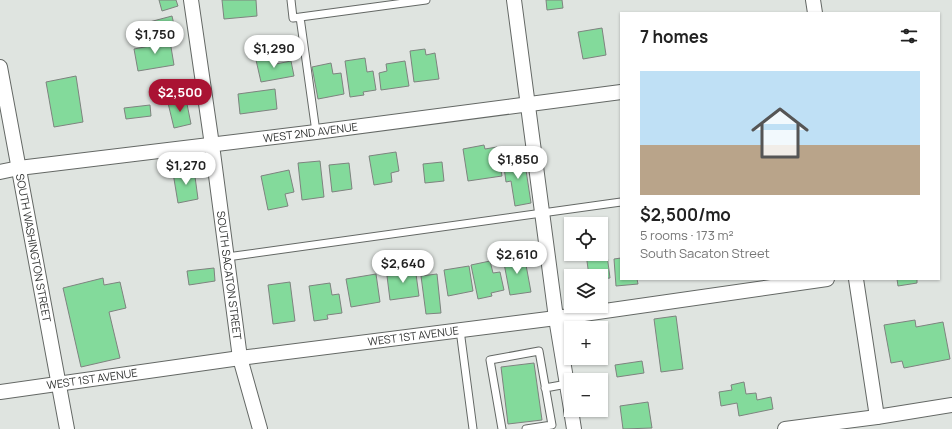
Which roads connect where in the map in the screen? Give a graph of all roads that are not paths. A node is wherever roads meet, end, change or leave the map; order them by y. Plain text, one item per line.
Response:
1 (191, 0) edge
2 (291, 0) edge
3 (426, 0) edge
4 (514, 0) edge
5 (813, 0) edge
6 (815, 12) edge
7 (300, 17) junction
8 (0, 67) edge
9 (620, 92) edge
10 (528, 105) junction
11 (316, 132) junction
12 (212, 145) junction
13 (19, 168) junction
14 (0, 172) edge
15 (620, 202) edge
16 (542, 213) junction
17 (227, 257) junction
18 (820, 280) edge
19 (856, 280) edge
20 (556, 318) junction
21 (460, 330) junction
22 (240, 358) junction
23 (565, 373) edge
24 (59, 384) junction
25 (564, 385) edge
26 (545, 388) junction
27 (0, 392) edge
28 (952, 405) edge
29 (572, 417) edge
30 (877, 417) junction
31 (67, 429) edge
32 (260, 429) edge
33 (472, 429) edge
34 (502, 429) edge
35 (526, 429) edge
36 (574, 429) edge
37 (785, 429) edge

1 - 12 street, SOUTH SACATON STREET
2 - 7 lane
3 - 7 lane
4 - 10 street
5 - 6 street
7 - 11 lane
8 - 13 street, SOUTH WASHINGTON STREET
9 - 10 street, WEST 2ND AVENUE
10 - 11 street, WEST 2ND AVENUE
10 - 16 street
11 - 12 street, WEST 2ND AVENUE
12 - 13 street, WEST 2ND AVENUE
12 - 17 street, SOUTH SACATON STREET
13 - 14 street, WEST 2ND AVENUE
13 - 24 street, SOUTH WASHINGTON STREET
15 - 16 lane
16 - 17 lane
16 - 20 street
17 - 22 street, SOUTH SACATON STREET
18 - 20 street, WEST 1ST AVENUE
19 - 30 street
20 - 21 street, WEST 1ST AVENUE
20 - 23 street
21 - 22 street, WEST 1ST AVENUE
21 - 33 lane
22 - 24 street, WEST 1ST AVENUE
22 - 32 street, SOUTH SACATON STREET
24 - 27 street, WEST 1ST AVENUE
24 - 31 street, SOUTH WASHINGTON STREET
25 - 26 lane
26 - 34 lane
26 - 35 lane
28 - 30 street
29 - 36 street
30 - 37 street

